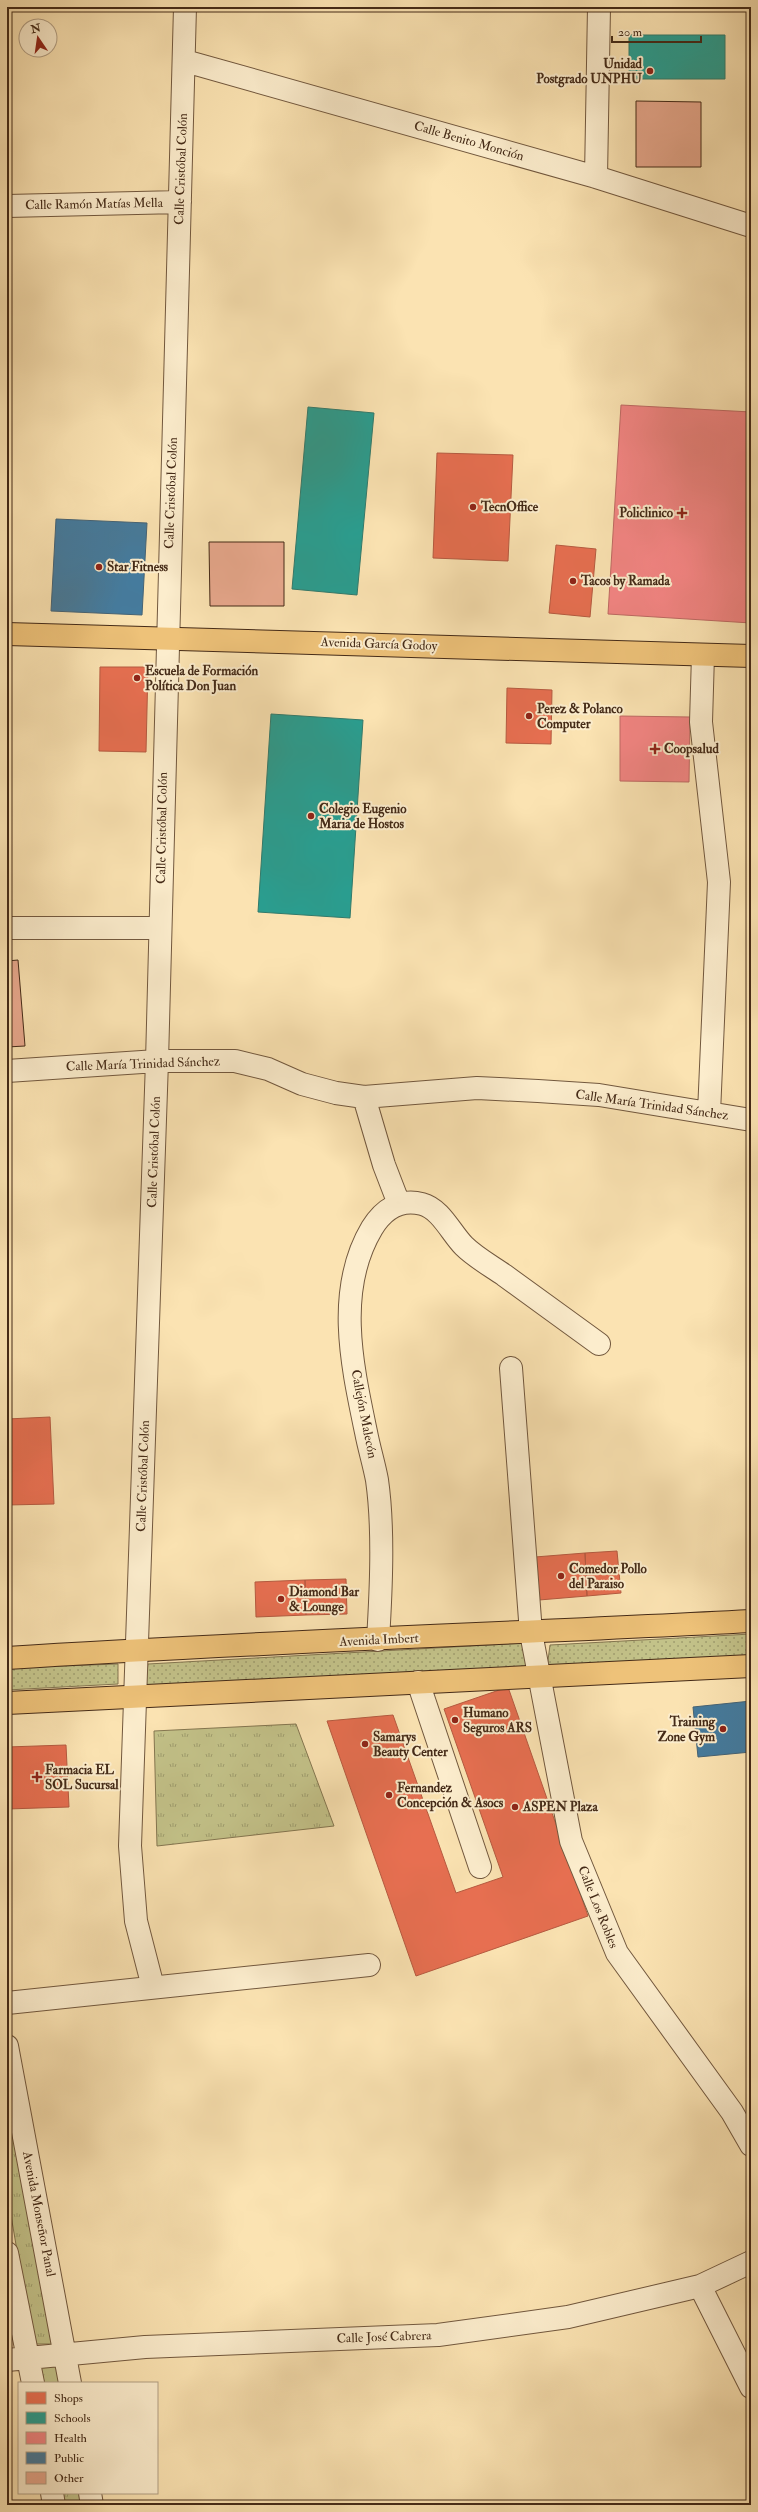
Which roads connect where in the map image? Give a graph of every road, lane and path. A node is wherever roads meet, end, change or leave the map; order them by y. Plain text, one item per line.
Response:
1 (185, 7) edge
2 (599, 7) edge
3 (185, 61) junction
4 (596, 177) junction
5 (180, 202) junction
6 (7, 206) edge
7 (751, 226) edge
8 (7, 634) edge
9 (166, 638) junction
10 (703, 655) junction
11 (751, 656) edge
12 (7, 928) edge
13 (160, 928) junction
14 (157, 1061) junction
15 (7, 1071) edge
16 (364, 1097) junction
17 (708, 1113) junction
18 (751, 1120) edge
19 (399, 1204) junction
20 (599, 1344) dead end
21 (511, 1368) dead end
22 (751, 1621) edge
23 (531, 1633) junction
24 (378, 1640) junction
25 (137, 1650) junction
26 (7, 1658) edge
27 (751, 1666) edge
28 (538, 1676) junction
29 (418, 1682) junction
30 (135, 1696) junction
31 (7, 1703) edge
32 (480, 1867) dead end
33 (369, 1965) dead end
34 (153, 1987) junction
35 (7, 2003) edge
36 (7, 2046) edge
37 (751, 2144) edge
38 (7, 2253) edge
39 (751, 2262) edge
40 (700, 2286) junction
41 (65, 2355) junction
42 (29, 2359) junction
43 (7, 2360) edge
44 (33, 2382) edge
45 (70, 2382) edge
46 (751, 2387) edge
47 (52, 2494) edge
48 (90, 2494) edge
49 (54, 2505) edge
50 (92, 2505) edge

1 - 3 street, Calle Cristóbal Colón
2 - 4 street
3 - 4 street, Calle Benito Monción
3 - 5 street, Calle Cristóbal Colón
4 - 7 street, Calle Benito Monción
5 - 6 street, Calle Ramón Matías Mella
5 - 9 street, Calle Cristóbal Colón
8 - 9 main road, Avenida García Godoy
9 - 10 main road, Avenida García Godoy
9 - 13 street, Calle Cristóbal Colón
10 - 11 main road, Avenida García Godoy
10 - 17 street
12 - 13 street
13 - 14 street, Calle Cristóbal Colón
14 - 15 street, Calle María Trinidad Sánchez
14 - 16 street, Calle María Trinidad Sánchez
14 - 25 street, Calle Cristóbal Colón
16 - 17 street, Calle María Trinidad Sánchez
16 - 19 street
17 - 18 street, Calle María Trinidad Sánchez
19 - 20 street, Callejón Malecón
19 - 24 street, Callejón Malecón
21 - 23 street, Calle Los Robles
22 - 23 main road, Avenida Imbert
23 - 24 main road, Avenida Imbert
23 - 28 street, Calle Los Robles
24 - 25 main road, Avenida Imbert
25 - 26 main road, Avenida Imbert
25 - 30 street, Calle Cristóbal Colón
27 - 28 main road
28 - 29 main road
28 - 37 street, Calle Los Robles
29 - 30 main road
29 - 32 street
30 - 31 main road
30 - 34 street, Calle Cristóbal Colón
33 - 34 street
34 - 35 street
36 - 41 street, Avenida Monseñor Panal
38 - 42 street
39 - 40 street, Calle José Cabrera
40 - 41 street, Calle José Cabrera
40 - 46 street
41 - 42 street, Calle José Cabrera
41 - 45 street, Avenida Monseñor Panal
42 - 43 street, Calle José Cabrera
42 - 44 street
47 - 49 street
48 - 50 street

